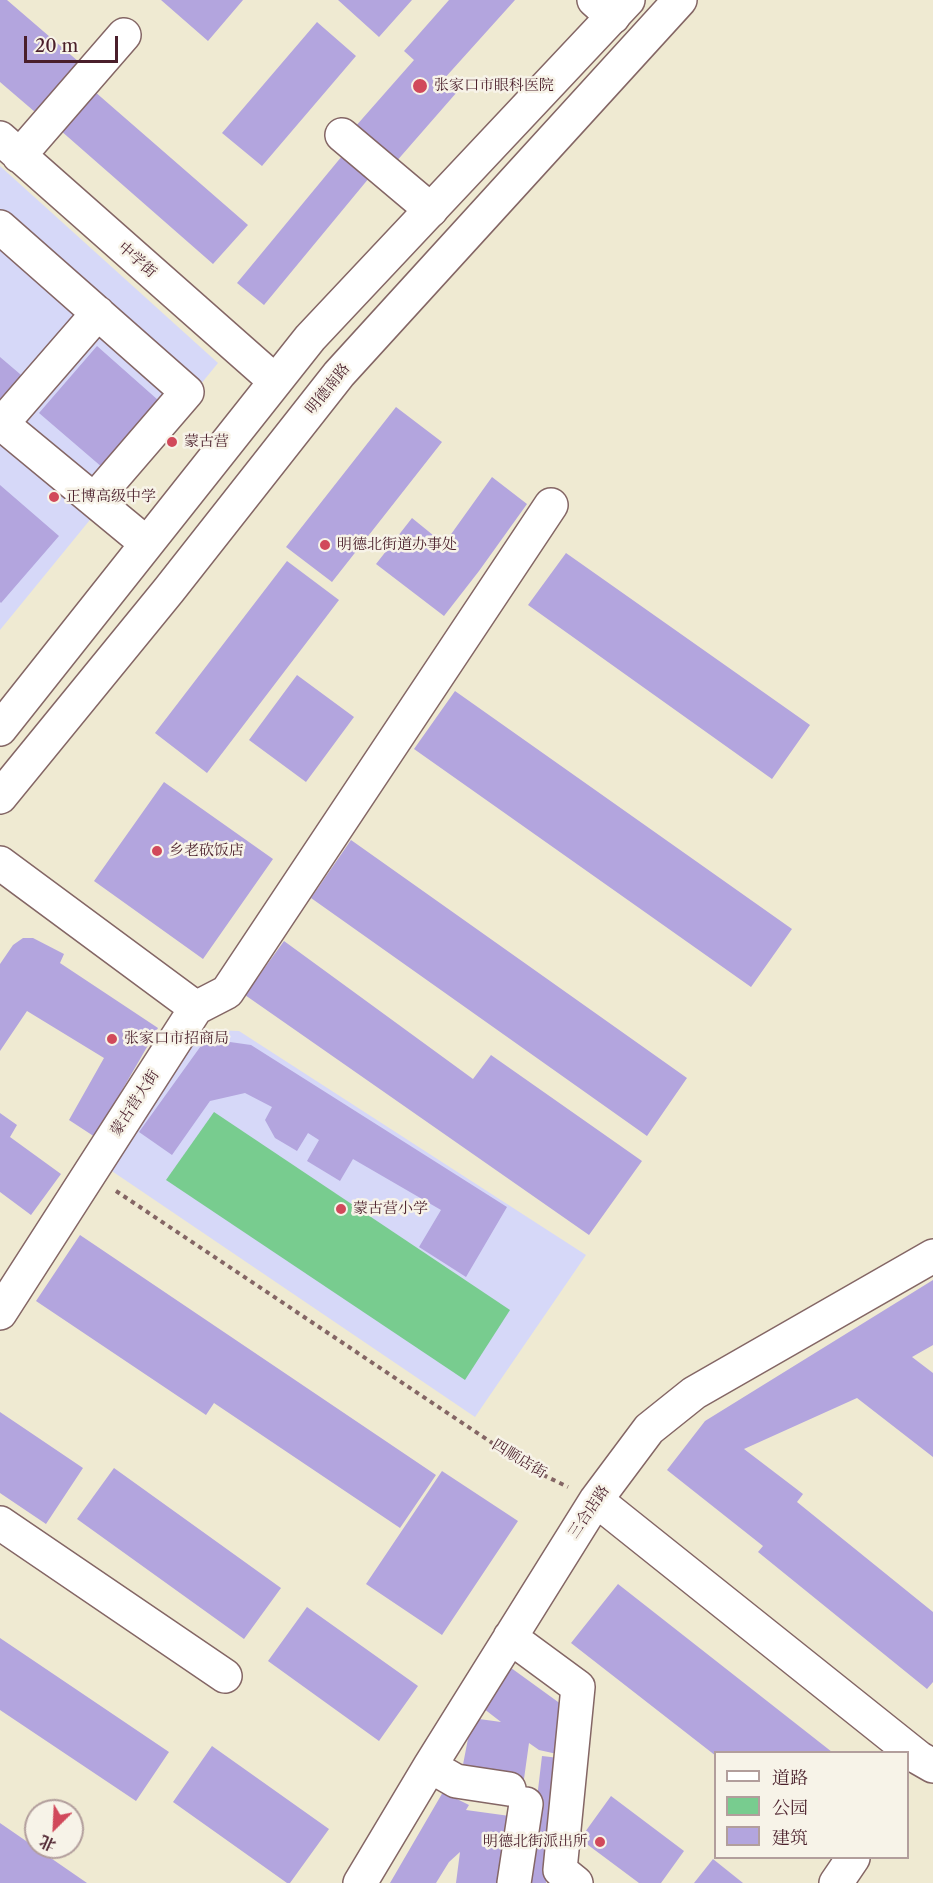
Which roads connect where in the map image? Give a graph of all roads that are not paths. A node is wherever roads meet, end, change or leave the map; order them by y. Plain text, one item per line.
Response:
1 (680, 0) edge
2 (612, 6) edge
3 (124, 35) dead end
4 (342, 135) dead end
5 (10, 147) edge
6 (431, 210) junction
7 (0, 227) edge
8 (407, 235) junction
9 (440, 263) junction
10 (98, 313) junction
11 (274, 381) junction
12 (1, 425) edge
13 (94, 500) junction
14 (551, 505) dead end
15 (147, 543) junction
16 (0, 729) edge
17 (0, 797) edge
18 (0, 863) edge
19 (196, 1008) junction
20 (933, 1256) edge
21 (0, 1313) edge
22 (596, 1500) junction
23 (0, 1523) edge
24 (510, 1637) junction
25 (225, 1676) dead end
26 (923, 1759) edge
27 (430, 1766) junction
28 (852, 1859) edge
29 (360, 1883) edge
30 (514, 1883) edge
31 (576, 1883) edge
32 (836, 1883) edge

1 - 9 street, 明德南路
2 - 6 street
3 - 5 street
4 - 6 street
5 - 11 street, 中学街
6 - 8 street
7 - 10 street
8 - 9 street
8 - 11 street
9 - 17 street, 明德南路
10 - 12 street
10 - 13 street
11 - 15 street
12 - 13 street
13 - 15 street
14 - 19 street
15 - 16 street
18 - 19 street
19 - 21 street, 蒙古营大街
20 - 22 street, 三合店路
22 - 24 street, 三合店路
22 - 26 street
23 - 25 street
24 - 27 street, 三合店路
24 - 31 street
27 - 29 street, 三合店路
27 - 30 street
28 - 32 street

